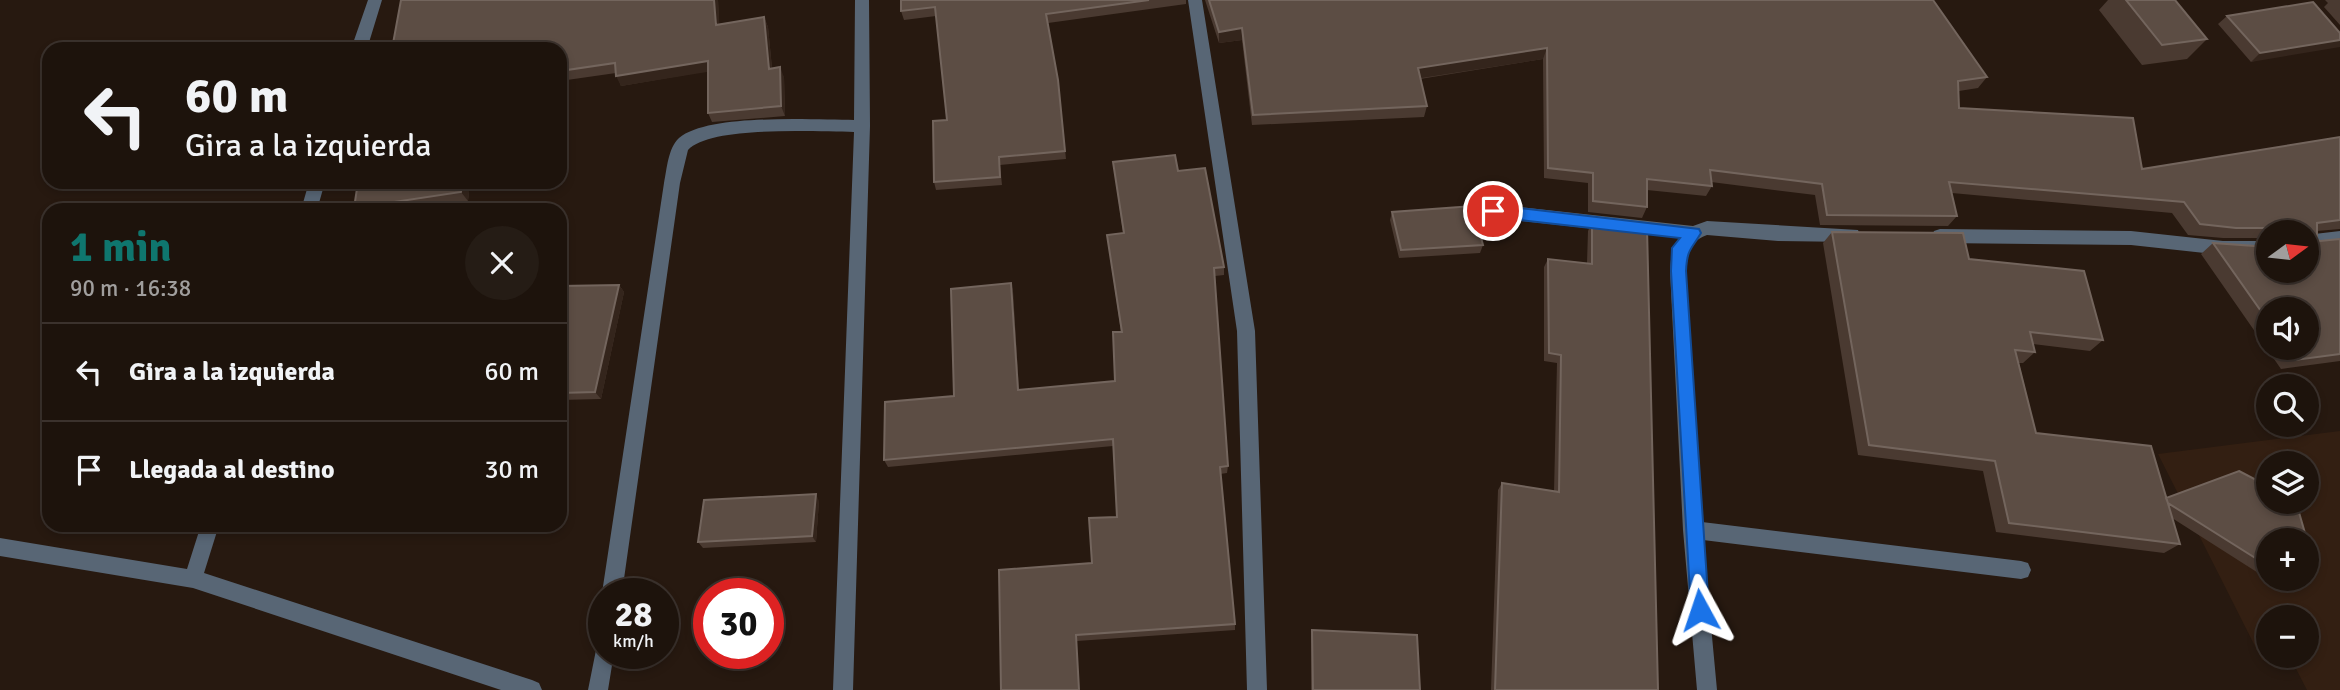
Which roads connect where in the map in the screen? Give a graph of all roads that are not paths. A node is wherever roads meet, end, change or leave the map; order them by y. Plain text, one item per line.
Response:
1 (374, 0) edge
2 (862, 0) edge
3 (1195, 0) edge
4 (361, 42) edge
5 (862, 126) junction
6 (1493, 211) dead end
7 (1693, 233) junction
8 (1873, 235) edge
9 (1927, 236) edge
10 (2340, 238) edge
11 (2319, 241) edge
12 (2256, 248) edge
13 (1693, 530) junction
14 (208, 532) edge
15 (0, 547) edge
16 (2021, 570) dead end
17 (614, 578) edge
18 (193, 579) junction
19 (601, 669) edge
20 (532, 690) edge
21 (598, 690) edge
22 (843, 690) edge
23 (1257, 690) edge
24 (1707, 690) edge

1 - 4 street
2 - 5 street
3 - 23 street
5 - 17 street
5 - 22 street
6 - 7 street
7 - 8 street
7 - 13 street
9 - 12 street
10 - 11 street
13 - 16 street
13 - 24 street
14 - 18 street
15 - 18 street
18 - 20 street
19 - 21 street

